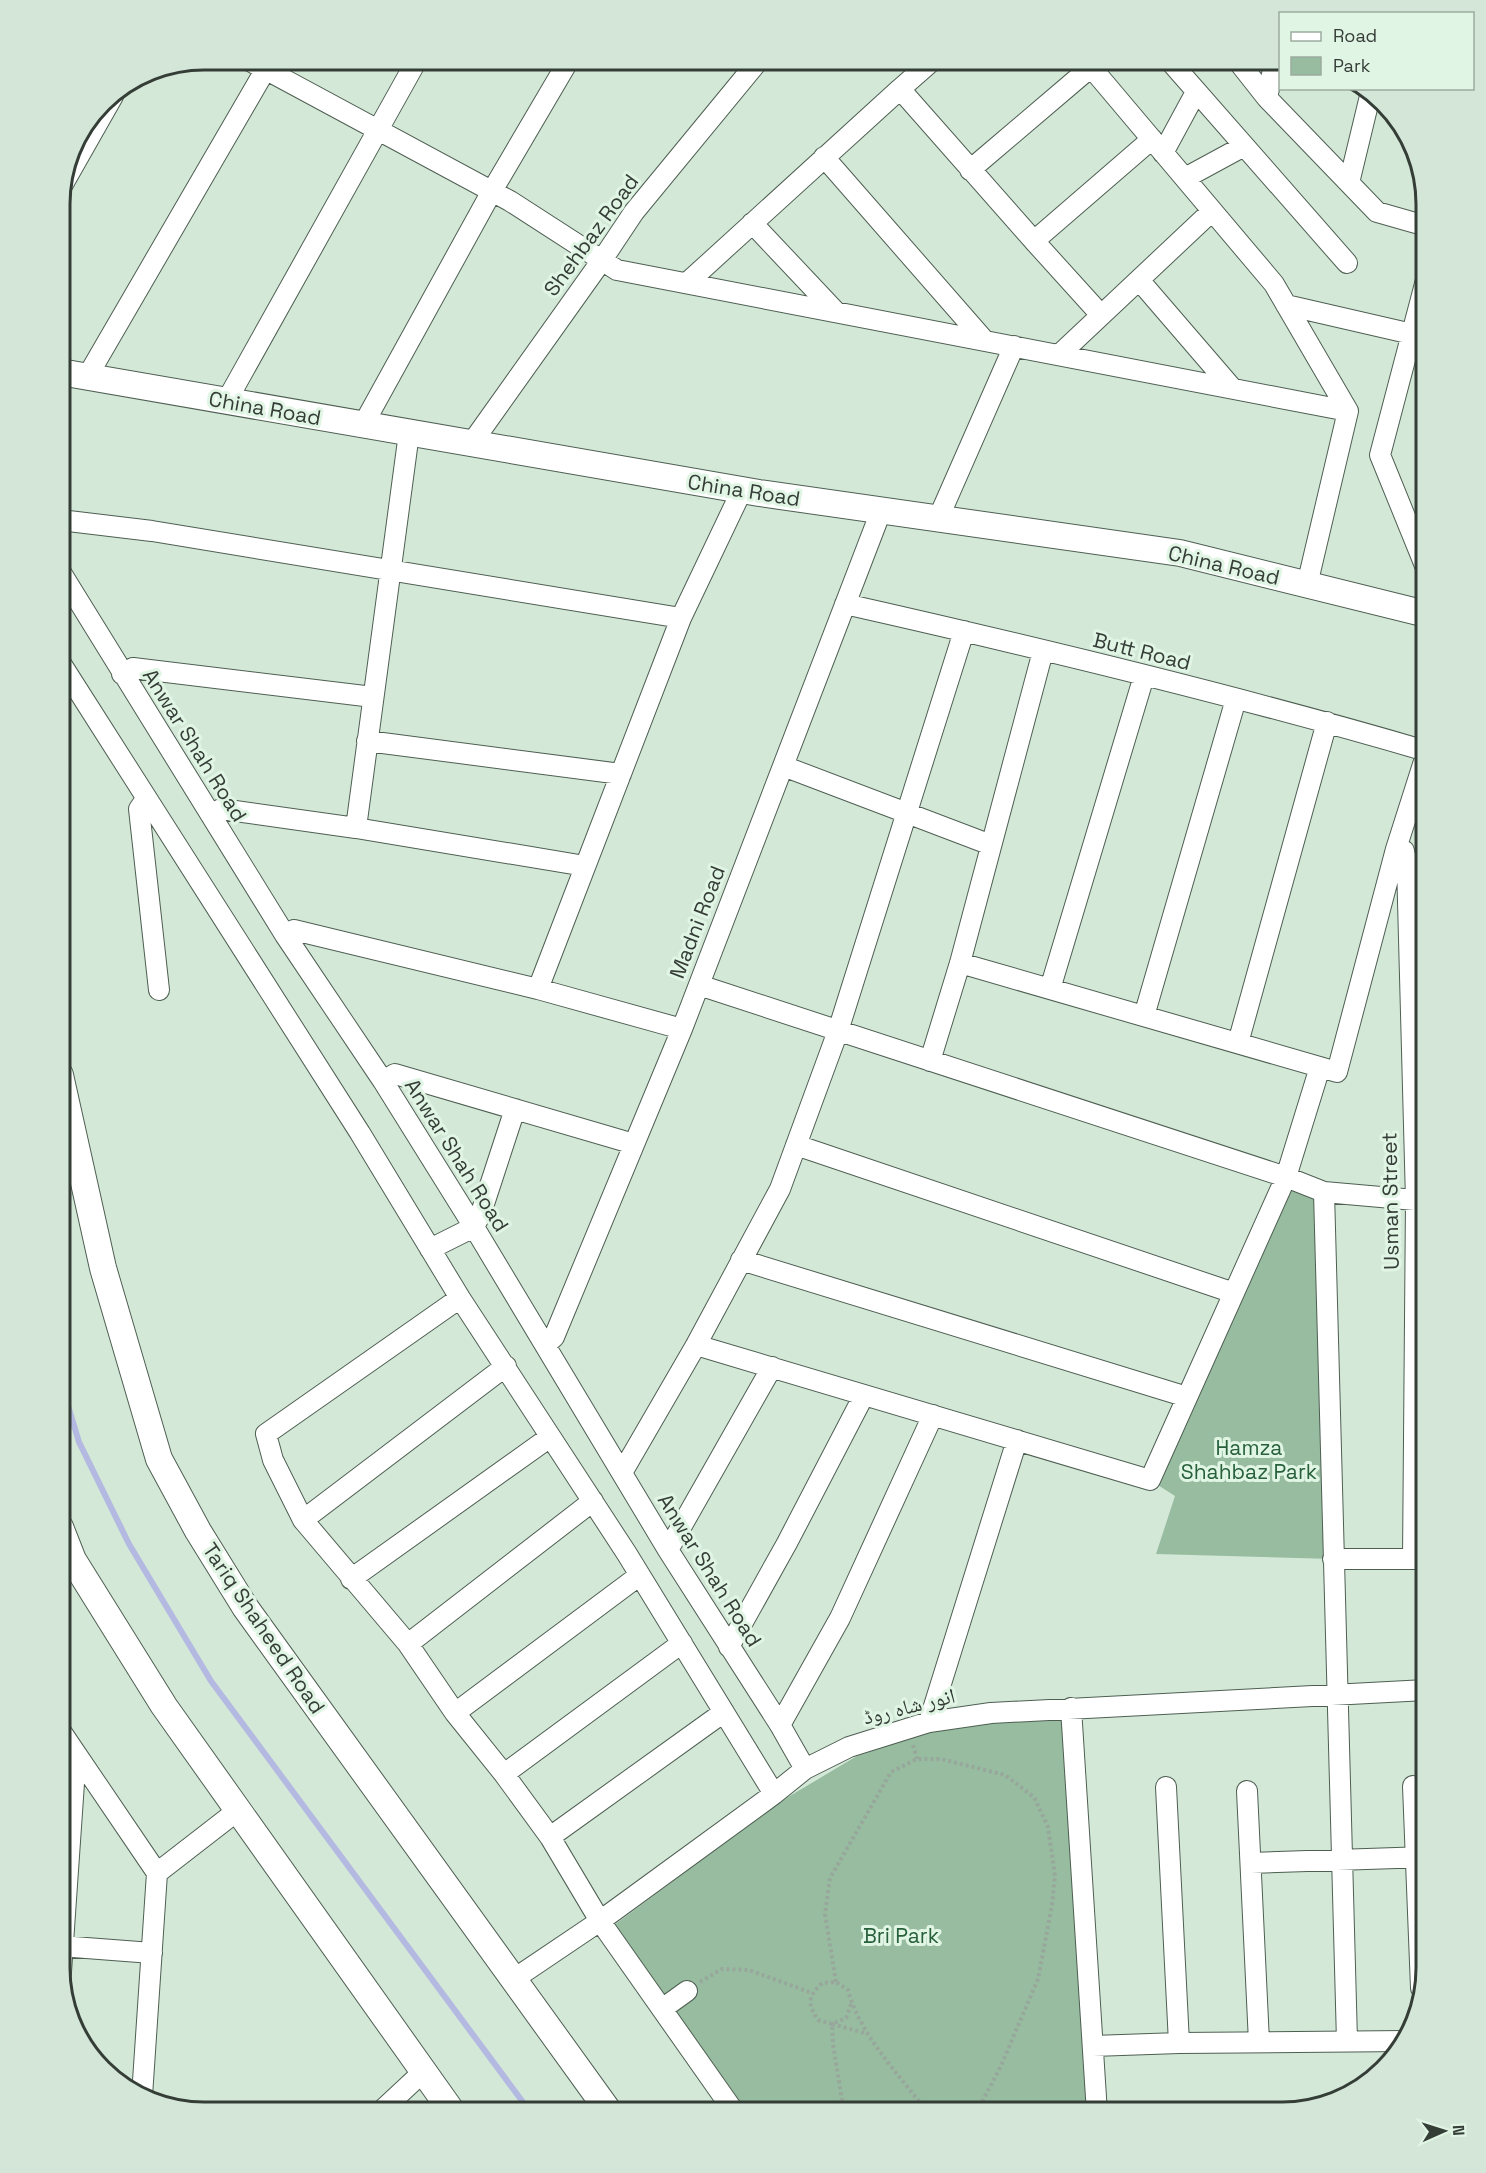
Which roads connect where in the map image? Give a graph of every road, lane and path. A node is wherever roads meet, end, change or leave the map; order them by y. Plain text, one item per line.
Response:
1 (265, 71) edge
2 (278, 71) edge
3 (411, 71) edge
4 (563, 71) edge
5 (750, 71) edge
6 (920, 71) edge
7 (1080, 71) edge
8 (1094, 71) edge
9 (1178, 71) edge
10 (1246, 71) edge
11 (1273, 71) edge
12 (900, 89) junction
13 (1196, 92) junction
14 (1267, 98) junction
15 (1368, 103) edge
16 (377, 130) junction
17 (92, 134) edge
18 (1158, 146) junction
19 (1244, 146) junction
20 (83, 149) edge
21 (824, 157) junction
22 (970, 170) junction
23 (1185, 178) junction
24 (1349, 183) junction
25 (492, 191) junction
26 (1212, 211) junction
27 (752, 223) junction
28 (1416, 223) edge
29 (1034, 241) junction
30 (602, 260) junction
31 (1347, 263) dead end
32 (1138, 280) junction
33 (687, 283) junction
34 (1286, 305) junction
35 (836, 312) junction
36 (1101, 315) junction
37 (1416, 319) edge
38 (1412, 334) junction
39 (984, 340) junction
40 (1014, 346) junction
41 (1059, 354) junction
42 (71, 374) edge
43 (87, 377) junction
44 (1232, 388) junction
45 (226, 402) junction
46 (1348, 411) junction
47 (363, 425) junction
48 (410, 433) junction
49 (471, 444) junction
50 (742, 490) junction
51 (881, 510) junction
52 (938, 519) junction
53 (71, 521) edge
54 (1416, 543) edge
55 (390, 569) junction
56 (1307, 585) junction
57 (71, 589) edge
58 (845, 604) junction
59 (1416, 612) edge
60 (681, 618) junction
61 (964, 631) junction
62 (1043, 651) junction
63 (122, 674) junction
64 (1144, 676) junction
65 (71, 680) edge
66 (373, 697) junction
67 (1236, 699) junction
68 (1327, 722) junction
69 (367, 741) junction
70 (1416, 750) edge
71 (783, 766) junction
72 (621, 774) junction
73 (1416, 785) edge
74 (146, 799) junction
75 (908, 813) junction
76 (211, 815) junction
77 (356, 828) junction
78 (992, 845) junction
79 (1396, 849) junction
80 (585, 866) junction
81 (285, 935) junction
82 (960, 963) junction
83 (699, 985) junction
84 (538, 989) junction
85 (1050, 989) junction
86 (159, 990) dead end
87 (1144, 1016) junction
88 (682, 1029) junction
89 (838, 1031) junction
90 (1238, 1044) junction
91 (930, 1061) junction
92 (1320, 1067) junction
93 (383, 1081) junction
94 (1416, 1081) edge
95 (515, 1109) junction
96 (71, 1124) edge
97 (634, 1144) junction
98 (796, 1145) junction
99 (1286, 1177) junction
100 (1324, 1192) junction
101 (1416, 1201) edge
102 (474, 1227) junction
103 (430, 1249) junction
104 (741, 1260) junction
105 (1234, 1293) junction
106 (460, 1298) junction
107 (545, 1345) junction
108 (696, 1345) junction
109 (506, 1366) junction
110 (772, 1367) junction
111 (864, 1395) junction
112 (1187, 1397) junction
113 (933, 1415) junction
114 (550, 1437) junction
115 (1017, 1440) junction
116 (623, 1471) junction
117 (592, 1501) junction
118 (303, 1520) junction
119 (668, 1550) junction
120 (71, 1555) edge
121 (1333, 1559) junction
122 (1416, 1559) edge
123 (640, 1575) junction
124 (351, 1579) junction
125 (682, 1643) junction
126 (408, 1644) junction
127 (729, 1647) junction
128 (1416, 1691) edge
129 (1336, 1695) junction
130 (1071, 1708) junction
131 (724, 1712) junction
132 (455, 1713) junction
133 (928, 1722) junction
134 (780, 1725) junction
135 (71, 1746) edge
136 (76, 1754) junction
137 (805, 1769) junction
138 (504, 1774) junction
139 (1413, 1786) dead end
140 (1166, 1787) dead end
141 (1247, 1791) dead end
142 (774, 1794) junction
143 (237, 1811) junction
144 (1416, 1813) edge
145 (71, 1818) edge
146 (550, 1837) junction
147 (1416, 1857) edge
148 (1341, 1860) junction
149 (1251, 1863) junction
150 (157, 1873) junction
151 (600, 1921) junction
152 (71, 1947) edge
153 (152, 1953) junction
154 (514, 1979) junction
155 (836, 1982) junction
156 (687, 1991) joint
157 (812, 1993) junction
158 (851, 2004) junction
159 (662, 2009) junction
160 (832, 2024) junction
161 (868, 2035) junction
162 (1393, 2041) edge
163 (1259, 2042) junction
164 (1347, 2042) junction
165 (1179, 2043) junction
166 (1093, 2046) junction
167 (423, 2072) junction
168 (143, 2087) edge
169 (391, 2102) edge
170 (445, 2102) edge
171 (602, 2102) edge
172 (727, 2102) edge
173 (842, 2102) edge
174 (920, 2102) edge
175 (982, 2102) edge
176 (1096, 2102) edge

1 - 43 street
2 - 16 street
3 - 16 street
4 - 25 street
5 - 30 street, Shehbaz Road
6 - 12 street
7 - 22 street
8 - 18 street
9 - 13 street
10 - 14 street
11 - 14 street
12 - 21 street
12 - 22 street
13 - 18 street
13 - 19 street
14 - 24 street
15 - 24 street
16 - 25 street
16 - 45 street
17 - 20 street
18 - 23 street
18 - 29 street
19 - 23 street
19 - 31 street
21 - 27 street
21 - 39 street
22 - 29 street
23 - 26 street
24 - 28 street
25 - 30 street
25 - 47 street
26 - 32 street
26 - 34 street
27 - 33 street
27 - 35 street
29 - 36 street
30 - 33 street
30 - 49 street, Shehbaz Road
32 - 36 street
32 - 44 street
33 - 35 street
34 - 38 street
34 - 46 street
35 - 39 street
36 - 41 street
37 - 38 street
38 - 54 street
39 - 40 street
40 - 41 street
40 - 52 street
41 - 44 street
42 - 43 main road, China Road
43 - 45 main road, China Road
44 - 46 street
45 - 47 main road, China Road
46 - 56 street
47 - 48 main road, China Road
48 - 49 main road, China Road
48 - 55 street
49 - 50 main road, China Road
50 - 51 main road, China Road
50 - 60 street
51 - 52 main road, China Road
51 - 58 street, Madni Road
52 - 56 main road, China Road
53 - 55 street
55 - 60 street
55 - 66 street
56 - 59 main road, China Road
57 - 63 street, Anwar Shah Road
58 - 61 street, Butt Road
58 - 71 street, Madni Road
60 - 72 street
61 - 62 street, Butt Road
61 - 75 street
62 - 64 street, Butt Road
62 - 78 street
63 - 66 street
63 - 76 street, Anwar Shah Road
64 - 67 street, Butt Road
64 - 85 street
65 - 74 street
66 - 69 street
67 - 68 street, Butt Road
67 - 87 street
68 - 70 street, Butt Road
68 - 90 street
69 - 72 street
69 - 77 street
71 - 75 street
71 - 83 street, Madni Road
72 - 80 street
73 - 79 street
74 - 86 street
74 - 103 street
75 - 78 street
75 - 89 street
76 - 77 street
76 - 81 street, Anwar Shah Road
77 - 80 street
78 - 82 street
79 - 92 street
79 - 94 street, Usman Street
80 - 84 street
81 - 84 street
81 - 93 street, Anwar Shah Road
82 - 85 street
82 - 91 street
83 - 88 street, Madni Road
83 - 89 street
84 - 88 street
85 - 87 street
87 - 90 street
88 - 97 street, Madni Road
89 - 91 street
89 - 98 street
90 - 92 street
91 - 99 street
92 - 99 street
93 - 95 street
93 - 102 street, Anwar Shah Road
95 - 97 street
95 - 102 street
96 - 154 main road, Tariq Shaheed Road
97 - 107 street, Madni Road
98 - 104 street
98 - 105 street
99 - 100 street
99 - 105 street
100 - 101 street
100 - 121 street
102 - 103 street
102 - 107 street, Anwar Shah Road
103 - 106 street
104 - 108 street
104 - 112 street
105 - 112 street
106 - 109 street
106 - 118 street
107 - 116 street, Anwar Shah Road
108 - 110 street
108 - 116 street
109 - 114 street
109 - 118 street
110 - 111 street
110 - 119 street
111 - 113 street
111 - 127 street
112 - 115 street
113 - 115 street
113 - 134 street
114 - 117 street
114 - 124 street
115 - 133 street
116 - 119 street, Anwar Shah Road
117 - 123 street
117 - 126 street
118 - 124 street
119 - 127 street, Anwar Shah Road
120 - 143 main road
121 - 122 street
121 - 129 street
123 - 125 street
123 - 132 street
124 - 126 street
125 - 131 street
125 - 138 street
126 - 132 street
127 - 134 street, Anwar Shah Road
128 - 129 street, انور شاہ روڈ
129 - 130 street, انور شاہ روڈ
129 - 148 street
130 - 133 street, انور شاہ روڈ
130 - 166 street
131 - 142 street
131 - 146 street
132 - 138 street
133 - 137 street, انور شاہ روڈ
134 - 137 street, Anwar Shah Road
135 - 136 street
136 - 145 street
136 - 150 street
137 - 142 street, انور شاہ روڈ
138 - 146 street
139 - 144 street
140 - 165 street
141 - 149 street
142 - 151 street, انور شاہ روڈ
143 - 150 street
143 - 167 main road
146 - 151 street
147 - 148 street
148 - 149 street
148 - 164 street
149 - 163 street
150 - 153 street
151 - 154 street, انور شاہ روڈ
151 - 159 street
152 - 153 street
153 - 168 street
154 - 171 main road, Tariq Shaheed Road
155 - 157 path
155 - 158 path
155 - 175 path
156 - 157 path
156 - 159 street
157 - 160 path
158 - 160 path
158 - 161 path
159 - 172 street
160 - 161 path
160 - 173 path
161 - 174 path
162 - 164 street
163 - 164 street
163 - 165 street
165 - 166 street
166 - 176 street
167 - 169 street
167 - 170 main road

